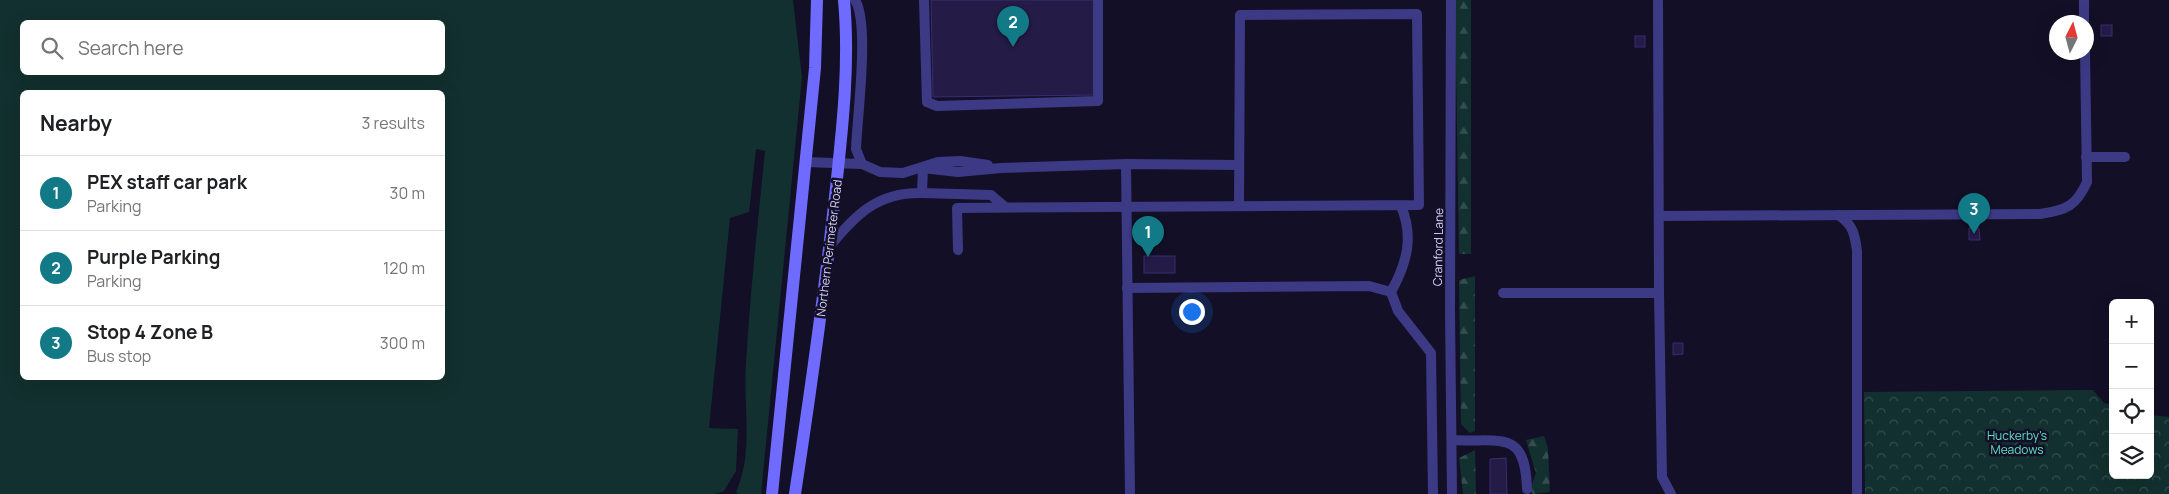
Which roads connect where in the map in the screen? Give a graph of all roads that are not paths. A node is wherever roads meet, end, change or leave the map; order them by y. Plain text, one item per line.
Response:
1 (817, 0) edge
2 (844, 0) edge
3 (855, 0) edge
4 (924, 0) edge
5 (1098, 0) edge
6 (1451, 0) edge
7 (1658, 0) edge
8 (2084, 0) edge
9 (2084, 15) edge
10 (2085, 60) edge
11 (2086, 157) junction
12 (2125, 157) dead end
13 (806, 162) junction
14 (838, 164) junction
15 (862, 164) junction
16 (1126, 164) junction
17 (1239, 165) junction
18 (923, 168) junction
19 (922, 193) junction
20 (1126, 205) junction
21 (1004, 206) junction
22 (1239, 206) junction
23 (1401, 206) junction
24 (1838, 215) junction
25 (1659, 216) junction
26 (830, 246) junction
27 (958, 250) dead end
28 (1127, 288) junction
29 (1391, 292) junction
30 (1503, 292) dead end
31 (1659, 292) junction
32 (1452, 440) junction
33 (1527, 489) dead end
34 (772, 494) edge
35 (795, 494) edge
36 (1130, 494) edge
37 (1433, 494) edge
38 (1452, 494) edge
39 (1671, 494) edge
40 (1857, 494) edge

1 - 13 street
2 - 14 street, Northern Perimeter Road
3 - 15 lane
4 - 5 lane
6 - 32 lane, Cranford Lane
7 - 25 lane
8 - 9 lane
10 - 11 lane
11 - 12 lane
11 - 24 lane
13 - 14 lane
13 - 34 street
14 - 15 lane
14 - 26 street, Northern Perimeter Road
15 - 18 lane
16 - 17 lane
16 - 18 lane
16 - 20 lane
17 - 22 lane
17 - 23 lane
18 - 19 lane
19 - 21 lane
19 - 26 lane
20 - 21 lane
20 - 22 lane
20 - 28 lane
21 - 27 lane
22 - 23 lane
23 - 29 lane
24 - 25 lane
24 - 40 lane
25 - 31 lane
26 - 35 street, Northern Perimeter Road
28 - 29 lane
28 - 36 lane
29 - 37 lane
30 - 31 lane
31 - 39 lane
32 - 33 lane
32 - 38 lane, Cranford Lane

